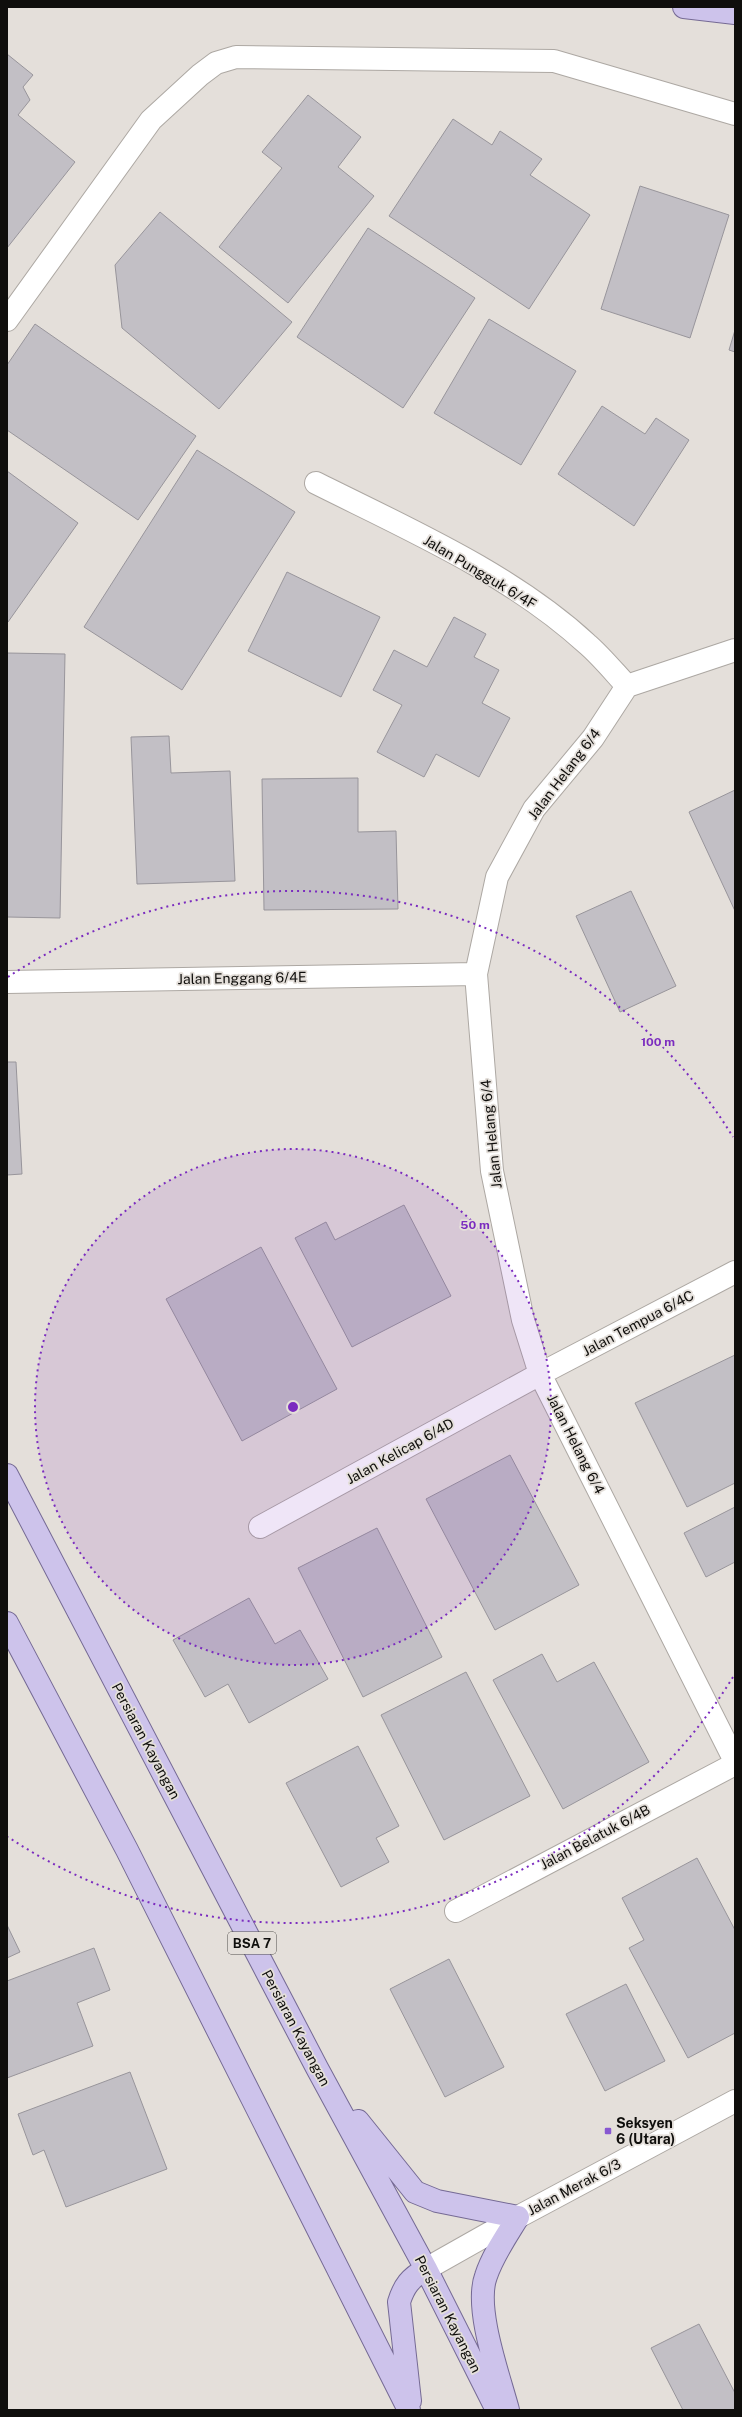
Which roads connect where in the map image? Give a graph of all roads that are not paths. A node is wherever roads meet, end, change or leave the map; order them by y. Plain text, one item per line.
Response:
1 (684, 7) edge
2 (735, 13) edge
3 (735, 114) edge
4 (7, 320) edge
5 (316, 483) dead end
6 (735, 650) edge
7 (627, 686) junction
8 (476, 974) junction
9 (7, 982) edge
10 (735, 1272) edge
11 (540, 1374) junction
12 (7, 1475) edge
13 (260, 1527) dead end
14 (7, 1622) edge
15 (735, 1762) edge
16 (456, 1911) dead end
17 (317, 2068) junction
18 (734, 2105) edge
19 (518, 2217) junction
20 (426, 2269) junction
21 (410, 2410) edge
22 (497, 2410) edge
23 (508, 2410) edge

1 - 2 main road
3 - 4 street
5 - 7 street, Jalan Pungguk 6/4F
6 - 7 street
7 - 8 street, Jalan Helang 6/4
8 - 9 street, Jalan Enggang 6/4E
8 - 11 street, Jalan Helang 6/4
10 - 11 street, Jalan Tempua 6/4C
11 - 13 street, Jalan Kelicap 6/4D
11 - 15 street, Jalan Helang 6/4
12 - 17 main road, Persiaran Kayangan / BSA 7
14 - 21 main road
15 - 16 street, Jalan Belatuk 6/4B
17 - 19 main road
17 - 20 main road, Persiaran Kayangan / BSA 7
18 - 19 street, Jalan Merak 6/3
19 - 20 street, Jalan Merak 6/3
19 - 23 main road
20 - 21 main road
20 - 22 main road, Persiaran Kayangan / BSA 7

